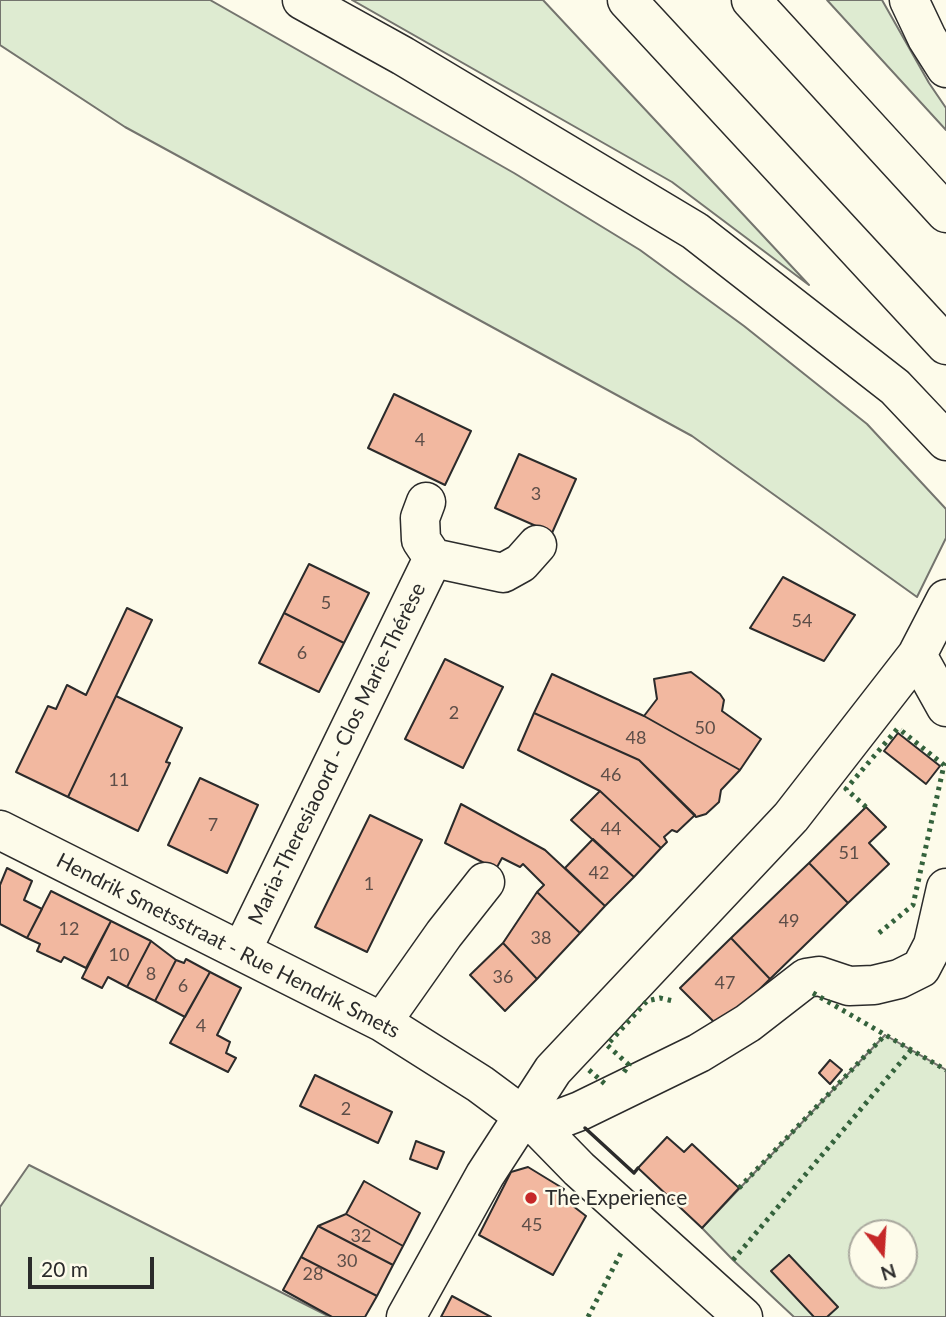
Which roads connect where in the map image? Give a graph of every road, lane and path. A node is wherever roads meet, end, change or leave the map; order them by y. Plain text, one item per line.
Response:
1 (302, 0) edge
2 (627, 0) edge
3 (751, 0) edge
4 (909, 0) edge
5 (946, 68) edge
6 (946, 213) edge
7 (946, 345) edge
8 (946, 441) edge
9 (426, 502) dead end
10 (537, 545) dead end
11 (433, 558) junction
12 (946, 599) edge
13 (916, 655) junction
14 (946, 707) edge
15 (0, 830) edge
16 (485, 882) dead end
17 (946, 888) edge
18 (242, 950) junction
19 (382, 1022) junction
20 (531, 1120) junction
21 (406, 1317) edge
22 (743, 1317) edge

1 - 8 main road
2 - 7 main road
3 - 6 main road
4 - 5 main road
9 - 11 main road
10 - 11 main road
11 - 18 main road, Maria-Theresiaoord - Clos Marie-Thérèse
12 - 13 main road
13 - 14 main road
13 - 20 main road
15 - 18 main road, Hendrik Smetsstraat - Rue Hendrik Smets
16 - 19 main road
17 - 20 main road
18 - 19 main road, Hendrik Smetsstraat - Rue Hendrik Smets
19 - 20 main road, Hendrik Smetsstraat - Rue Hendrik Smets
20 - 21 main road
20 - 22 main road, Hendrik Smetsstraat - Rue Hendrik Smets

